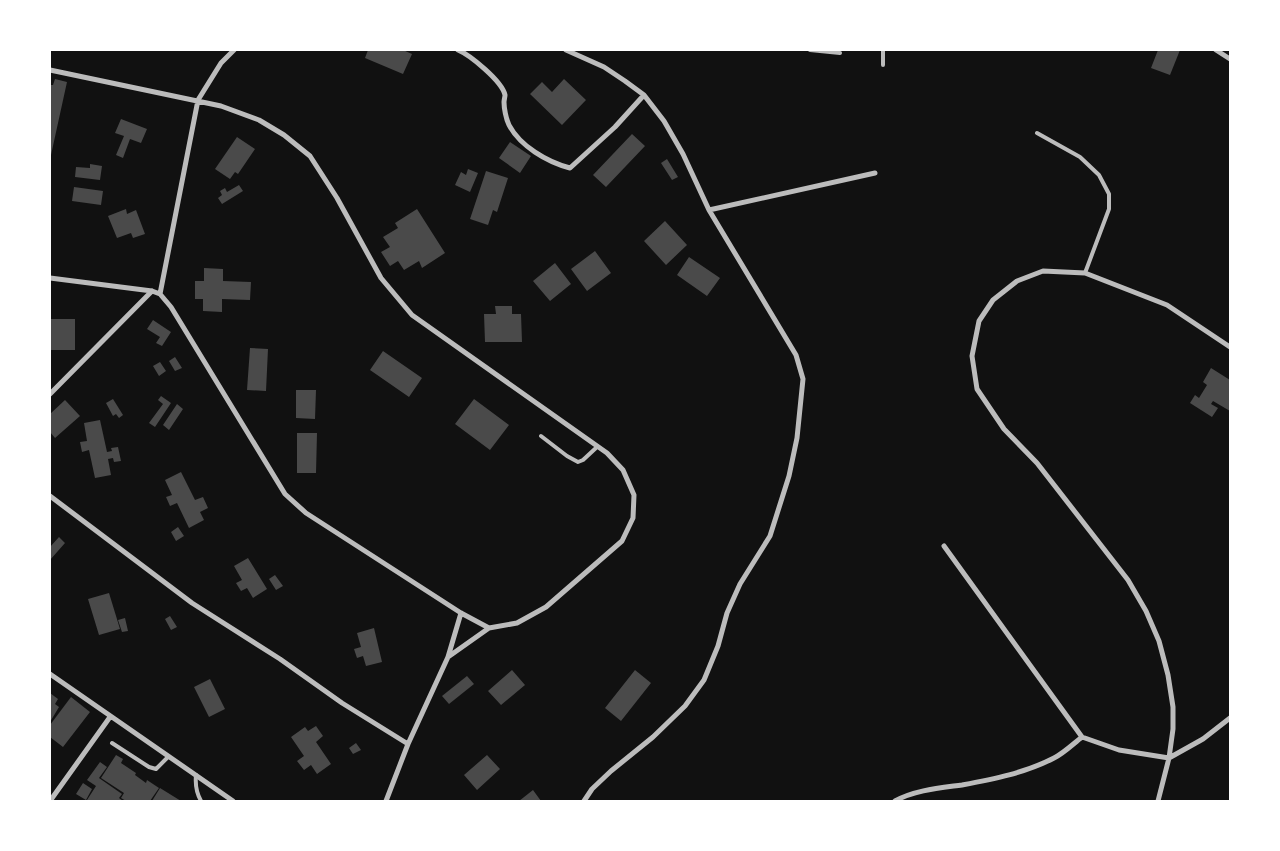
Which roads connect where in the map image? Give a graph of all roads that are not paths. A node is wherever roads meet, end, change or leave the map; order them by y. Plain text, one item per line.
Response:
1 (234, 50) edge
2 (458, 50) edge
3 (566, 50) edge
4 (810, 50) edge
5 (883, 50) edge
6 (1216, 50) edge
7 (840, 53) dead end
8 (1230, 59) edge
9 (883, 65) dead end
10 (50, 70) edge
11 (644, 96) junction
12 (198, 100) junction
13 (1036, 133) dead end
14 (875, 173) dead end
15 (709, 210) junction
16 (1085, 273) junction
17 (50, 278) edge
18 (152, 291) junction
19 (160, 294) junction
20 (1230, 347) edge
21 (50, 394) edge
22 (541, 436) dead end
23 (597, 447) junction
24 (50, 496) edge
25 (944, 546) dead end
26 (461, 613) junction
27 (489, 628) junction
28 (448, 657) junction
29 (50, 674) edge
30 (110, 717) junction
31 (1230, 718) edge
32 (1082, 738) junction
33 (112, 743) dead end
34 (408, 744) junction
35 (168, 757) junction
36 (1169, 758) junction
37 (196, 775) junction
38 (50, 801) edge
39 (201, 801) edge
40 (233, 801) edge
41 (386, 801) edge
42 (584, 801) edge
43 (896, 801) edge
44 (1158, 801) edge

1 - 12 street
2 - 11 street
3 - 11 street
4 - 7 lane
5 - 9 lane
6 - 8 street
10 - 12 street
11 - 15 street
12 - 19 street
12 - 23 street
13 - 16 lane
14 - 15 street
15 - 42 street
16 - 20 street
16 - 36 street
17 - 18 street
18 - 19 street
18 - 21 street
19 - 26 street
22 - 23 lane
23 - 27 street
24 - 34 street
25 - 32 street
26 - 27 street
26 - 28 street
27 - 28 street
28 - 34 street
29 - 30 street
30 - 35 street
30 - 38 street
31 - 36 street
32 - 36 street
32 - 43 street
33 - 35 lane
34 - 41 street
35 - 37 street
36 - 44 street
37 - 39 lane
37 - 40 street

